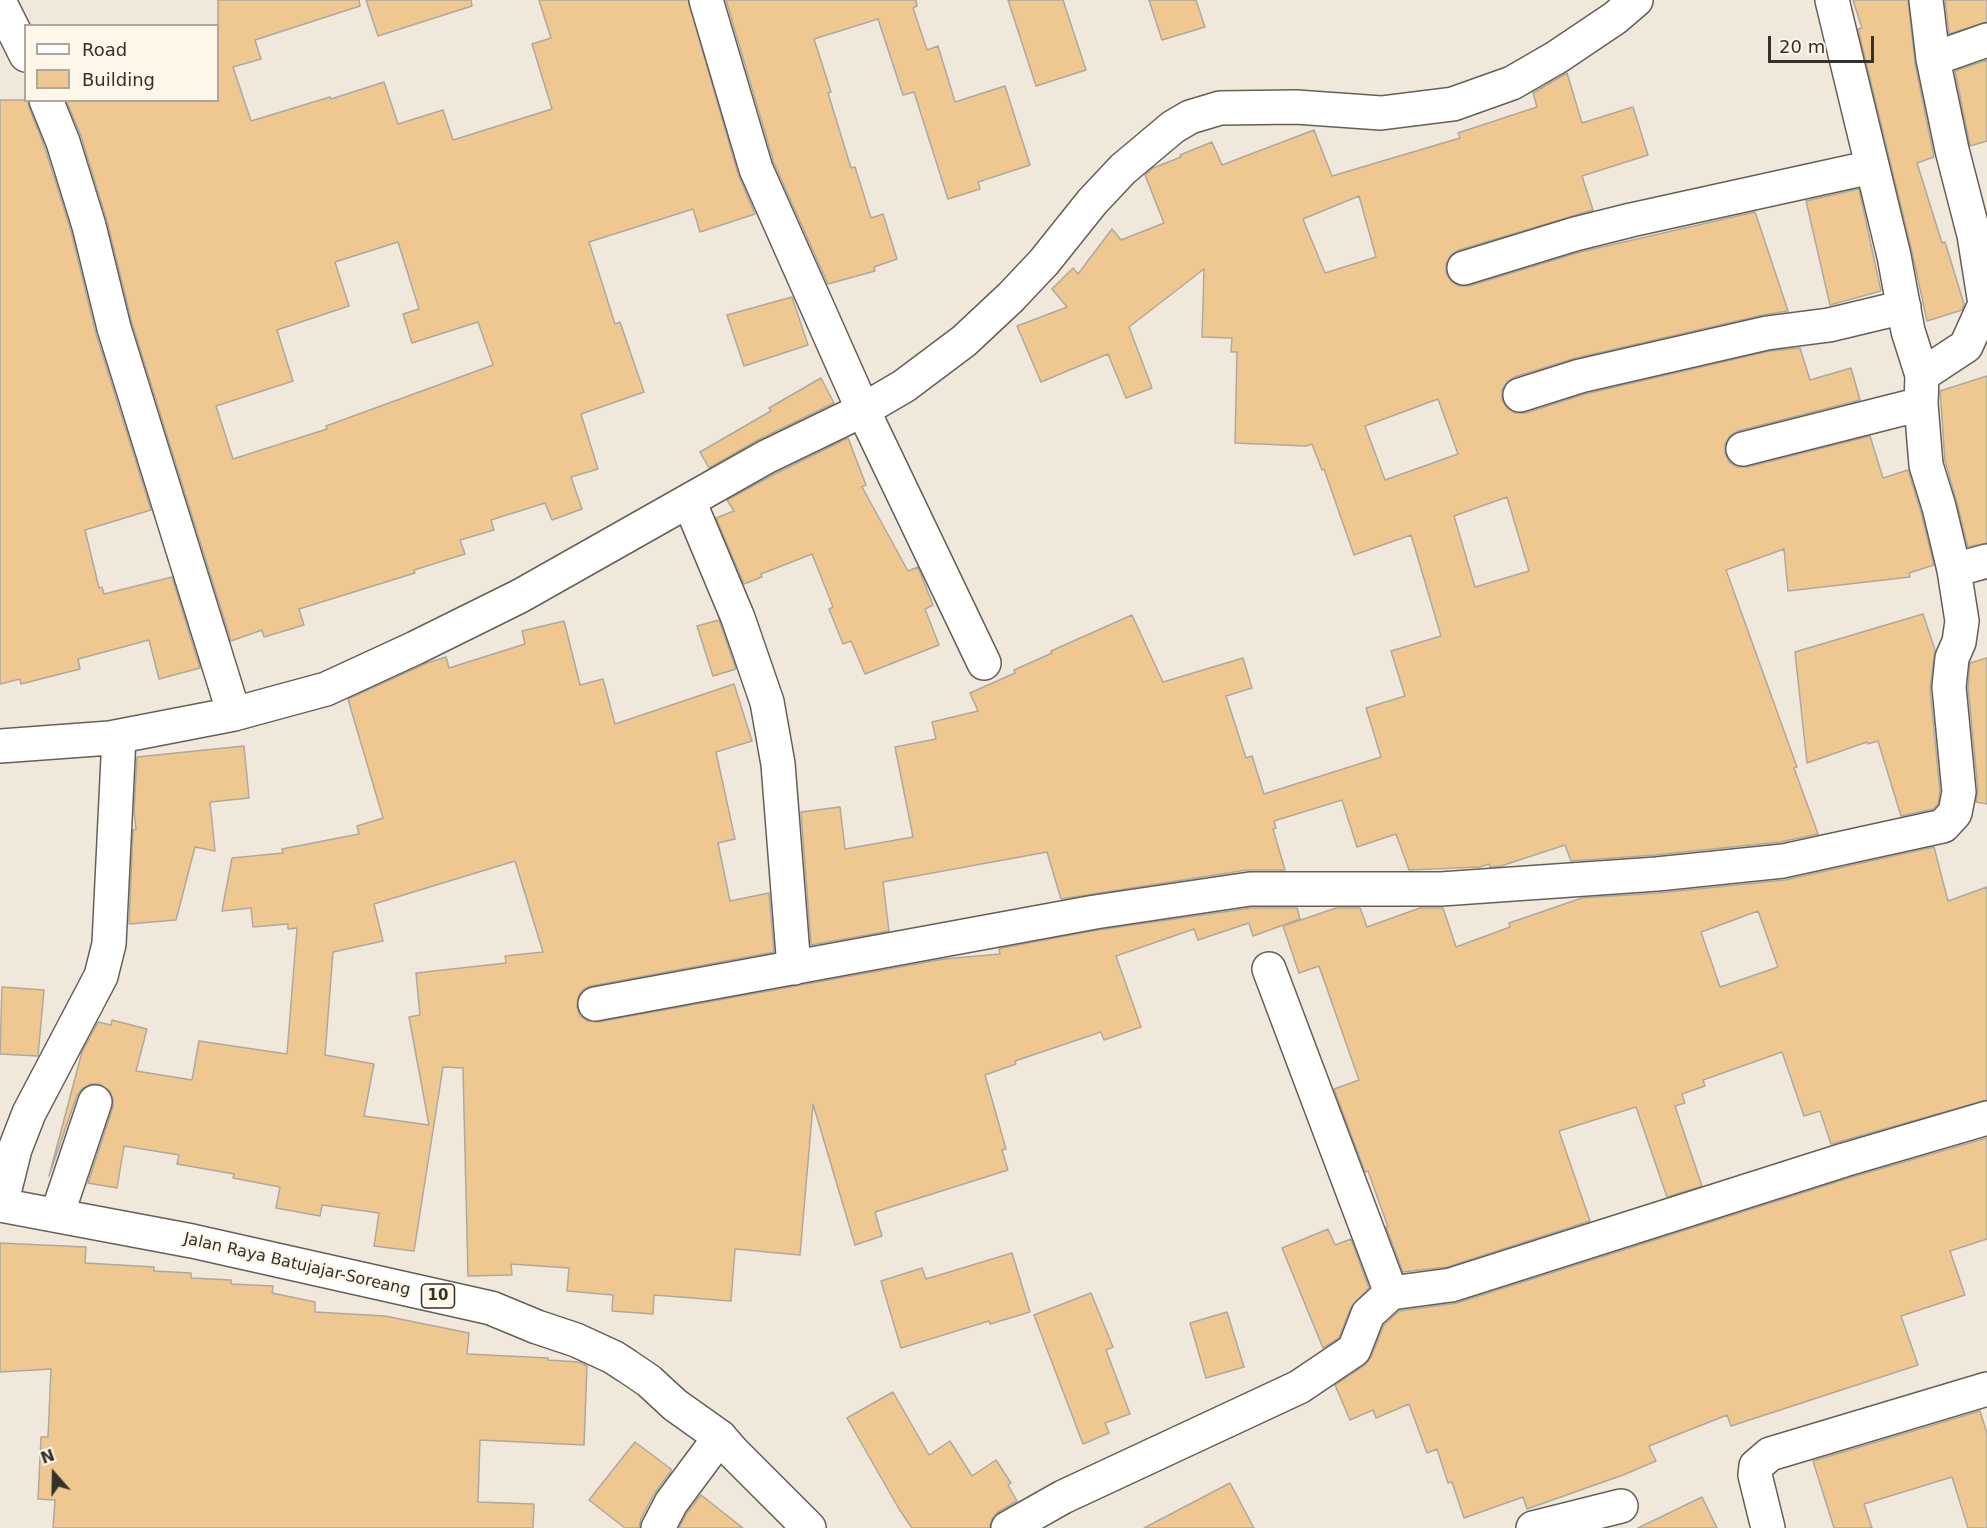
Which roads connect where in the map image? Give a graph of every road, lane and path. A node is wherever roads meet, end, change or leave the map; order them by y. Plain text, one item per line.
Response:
1 (706, 0) edge
2 (1636, 0) edge
3 (1832, 0) edge
4 (1926, 0) edge
5 (0, 3) edge
6 (1987, 40) edge
7 (24, 52) edge
8 (1933, 59) junction
9 (47, 102) edge
10 (1872, 167) junction
11 (1464, 268) dead end
12 (1904, 307) junction
13 (1922, 390) junction
14 (1520, 395) dead end
15 (863, 410) junction
16 (1743, 449) dead end
17 (689, 501) junction
18 (1987, 561) edge
19 (1954, 570) junction
20 (984, 663) dead end
21 (234, 714) junction
22 (119, 737) junction
23 (0, 746) edge
24 (794, 969) junction
25 (1269, 969) dead end
26 (594, 1004) dead end
27 (95, 1102) dead end
28 (1987, 1118) edge
29 (0, 1205) edge
30 (57, 1215) junction
31 (1391, 1293) junction
32 (1987, 1389) edge
33 (720, 1437) junction
34 (1621, 1506) dead end
35 (658, 1528) edge
36 (809, 1528) edge
37 (1008, 1528) edge
38 (1533, 1528) edge
39 (1768, 1528) edge

1 - 15 main road
2 - 15 main road
3 - 10 main road
4 - 8 main road
5 - 7 main road
6 - 8 main road
8 - 13 main road
9 - 21 main road
10 - 11 main road
10 - 12 main road
12 - 13 main road
12 - 14 main road
13 - 16 main road
13 - 19 main road
15 - 17 main road
15 - 20 main road
17 - 21 main road
17 - 24 main road
18 - 19 main road
19 - 24 main road
21 - 22 main road
22 - 23 main road
22 - 29 main road
24 - 26 main road
25 - 31 main road
27 - 30 main road
28 - 31 main road
29 - 30 main road, Jalan Raya Batujajar-Soreang / 10
30 - 33 main road, Jalan Raya Batujajar-Soreang / 10
31 - 37 main road
32 - 39 main road
33 - 35 main road
33 - 36 main road, Jalan Raya Batujajar-Soreang / 10
34 - 38 main road

